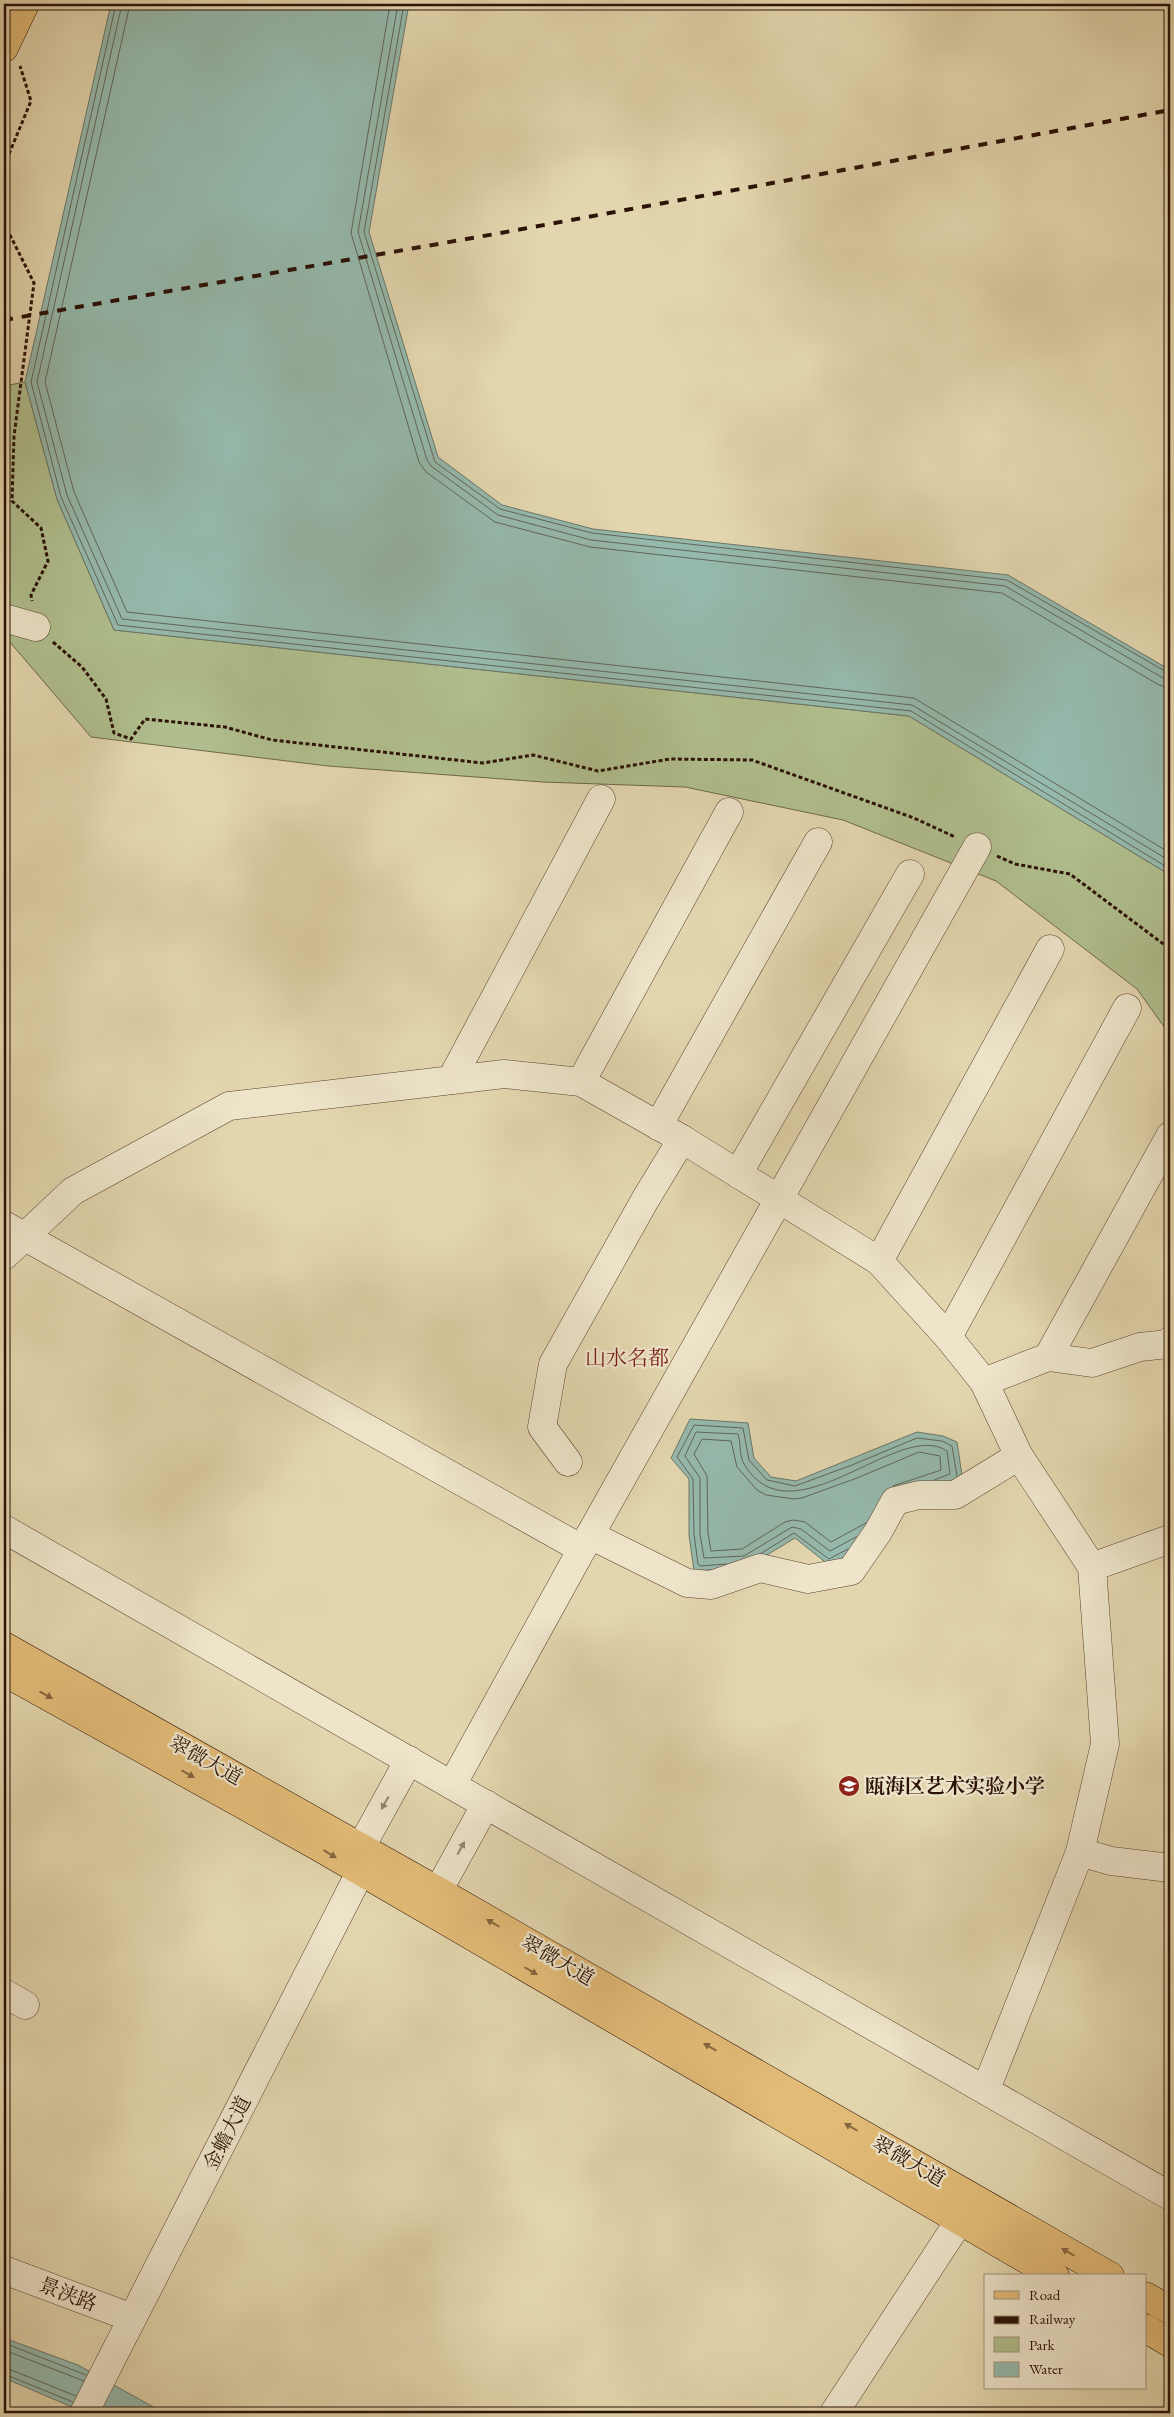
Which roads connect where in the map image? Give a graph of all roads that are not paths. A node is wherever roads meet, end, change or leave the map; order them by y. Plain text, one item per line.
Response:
1 (25, 4) edge
2 (12, 56) edge
3 (4, 618) edge
4 (36, 627) road end
5 (601, 799) dead end
6 (729, 812) dead end
7 (818, 842) dead end
8 (977, 847) road end
9 (910, 874) dead end
10 (1050, 949) dead end
11 (1127, 1008) dead end
12 (451, 1080) junction
13 (581, 1082) junction
14 (658, 1126) junction
15 (1170, 1136) edge
16 (682, 1139) junction
17 (738, 1174) junction
18 (780, 1199) junction
19 (14, 1231) edge
20 (4, 1256) edge
21 (879, 1261) junction
22 (948, 1337) junction
23 (1170, 1341) edge
24 (1048, 1357) junction
25 (984, 1382) junction
26 (1019, 1456) junction
27 (568, 1462) dead end
28 (4, 1529) edge
29 (1170, 1539) edge
30 (586, 1542) junction
31 (1092, 1566) junction
32 (4, 1646) edge
33 (4, 1672) edge
34 (409, 1760) junction
35 (452, 1785) junction
36 (486, 1804) junction
37 (1080, 1852) junction
38 (364, 1857) junction
39 (1170, 1868) edge
40 (438, 1891) junction
41 (986, 2089) junction
42 (1170, 2196) edge
43 (960, 2220) junction
44 (4, 2270) edge
45 (1052, 2274) edge
46 (1107, 2274) edge
47 (1146, 2297) edge
48 (1170, 2310) edge
49 (132, 2318) junction
50 (1146, 2329) edge
51 (1170, 2342) edge
52 (84, 2413) edge
53 (834, 2413) edge

1 - 2 main road
3 - 4 street
5 - 12 street
6 - 13 street
7 - 14 street
8 - 18 street
9 - 17 street
10 - 21 street
11 - 22 street
12 - 13 street
12 - 19 street
13 - 14 street
14 - 16 street
15 - 24 street
16 - 17 street
16 - 27 street
17 - 18 street
18 - 21 street
18 - 30 street
19 - 20 street
19 - 30 street
21 - 22 street
22 - 25 street
23 - 24 street
24 - 25 street
25 - 26 street
26 - 30 street
26 - 31 street
28 - 34 street
29 - 31 street
30 - 35 street
31 - 37 street
32 - 38 main road, 翠微大道
33 -> 38 main road, 翠微大道
34 - 35 street
34 -> 38 street, 金蟾大道
35 - 36 street
40 -> 36 street
36 - 41 street
37 - 39 street
37 - 41 street
38 - 40 main road, 翠微大道
38 -> 43 main road, 翠微大道
38 - 49 street, 金蟾大道
46 -> 40 main road, 翠微大道
41 - 42 street
43 - 45 main road, 翠微大道
43 - 53 street
44 - 49 street, 景浃路
47 - 48 main road
49 - 52 street, 金蟾大道
50 - 51 main road

